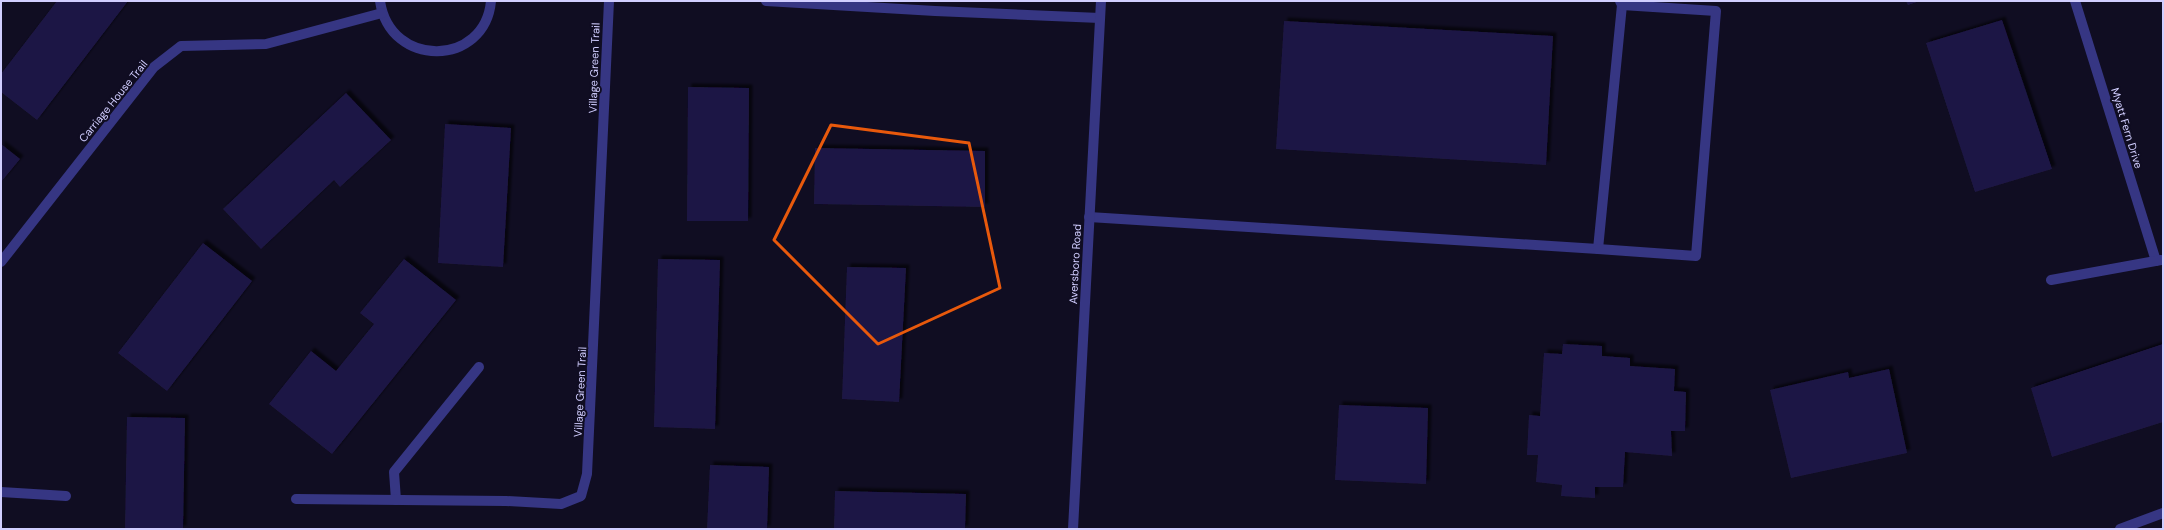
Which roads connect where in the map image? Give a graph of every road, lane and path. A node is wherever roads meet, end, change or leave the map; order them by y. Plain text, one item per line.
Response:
1 (380, 1) edge
2 (491, 1) edge
3 (609, 1) edge
4 (766, 1) edge
5 (1101, 1) edge
6 (2075, 1) edge
7 (1621, 3) edge
8 (382, 13) junction
9 (1100, 18) junction
10 (1089, 217) junction
11 (1598, 249) junction
12 (2160, 260) edge
13 (1, 262) edge
14 (2051, 280) dead end
15 (479, 367) dead end
16 (1, 492) edge
17 (66, 496) dead end
18 (296, 499) dead end
19 (396, 500) junction
20 (2163, 513) edge
21 (1073, 529) edge
22 (2120, 529) edge

1 - 8 street
2 - 8 street
3 - 19 street, Village Green Trail
4 - 9 street
5 - 9 street, Aversboro Road
6 - 12 street, Myatt Fern Drive
7 - 11 street
7 - 11 street
8 - 13 street, Carriage House Trail
9 - 10 street, Aversboro Road
10 - 11 street
10 - 21 street, Aversboro Road
12 - 14 street
15 - 19 street
16 - 17 street
18 - 19 street, Village Green Trail
20 - 22 street

